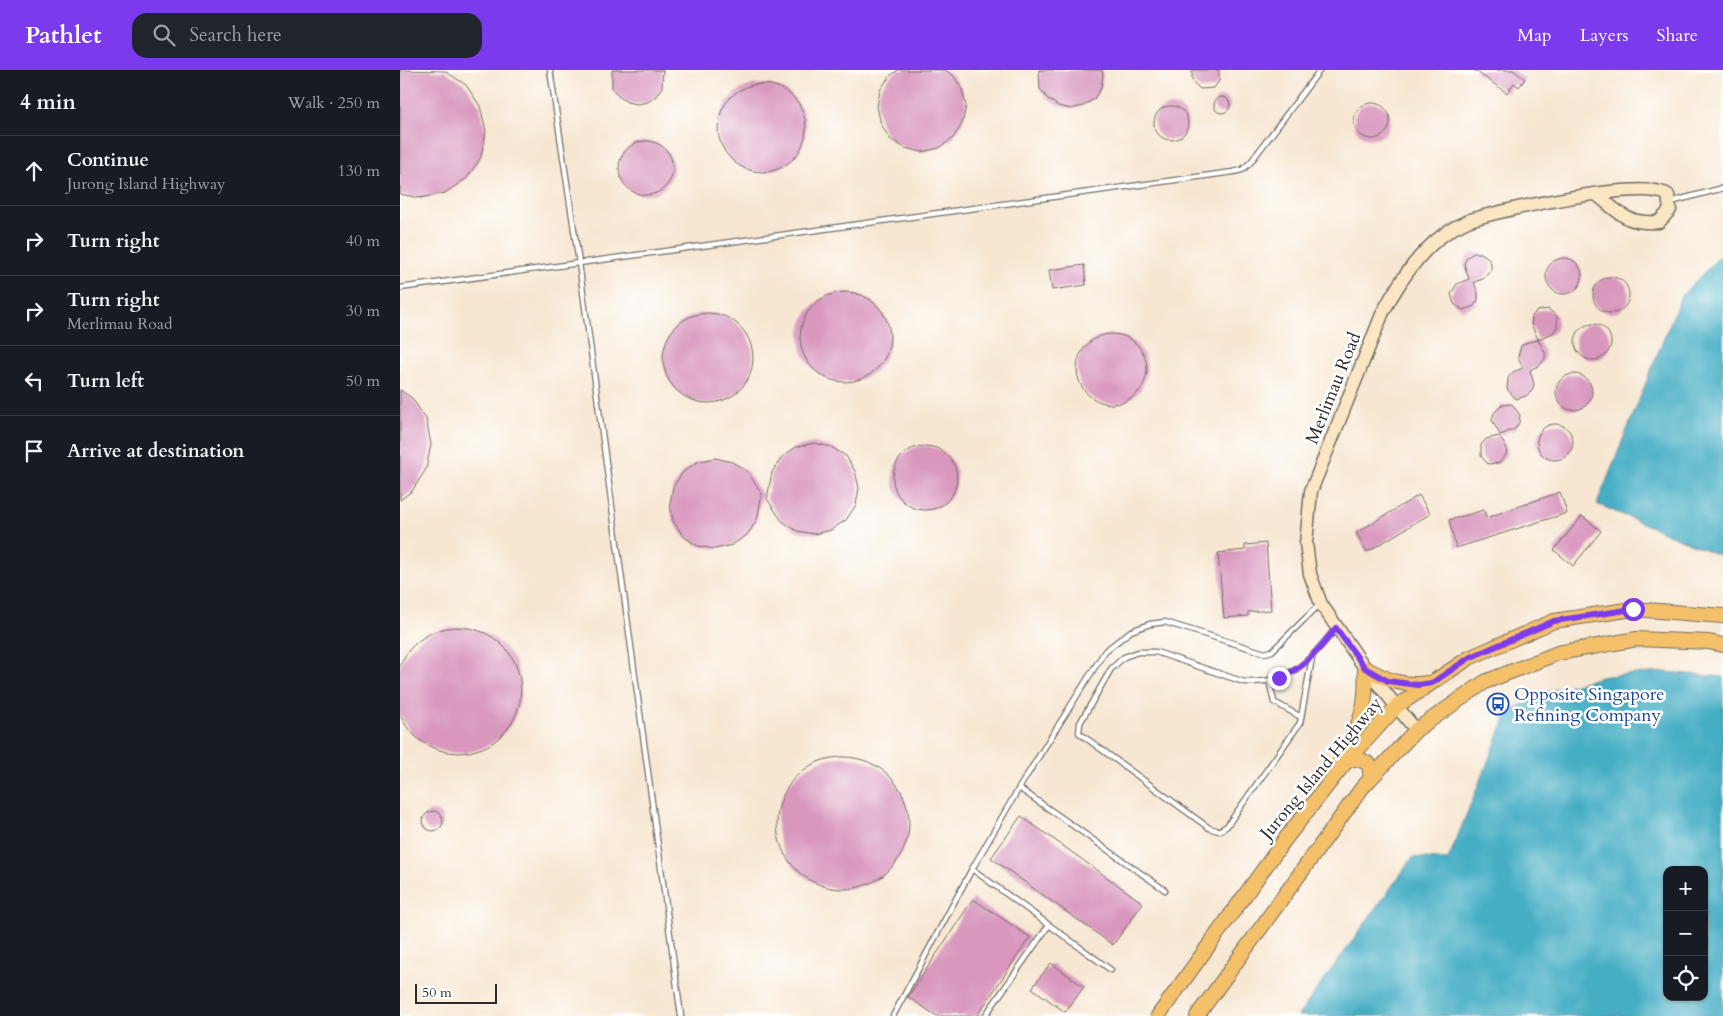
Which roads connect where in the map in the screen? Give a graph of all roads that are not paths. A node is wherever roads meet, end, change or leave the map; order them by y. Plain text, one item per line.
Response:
1 (550, 70) edge
2 (1320, 70) edge
3 (1723, 188) edge
4 (1596, 194) junction
5 (1670, 202) junction
6 (578, 263) junction
7 (400, 288) edge
8 (1321, 604) junction
9 (1723, 616) edge
10 (1336, 628) junction
11 (1723, 644) edge
12 (1312, 658) junction
13 (1365, 668) junction
14 (1269, 680) junction
15 (1432, 683) junction
16 (1397, 706) junction
17 (1301, 717) junction
18 (1416, 730) junction
19 (1348, 759) junction
20 (1332, 778) junction
21 (1371, 778) junction
22 (1019, 788) junction
23 (972, 869) junction
24 (1165, 890) dead end
25 (1049, 924) junction
26 (1111, 970) dead end
27 (681, 1016) edge
28 (893, 1016) edge
29 (985, 1016) edge
30 (1158, 1016) edge
31 (1197, 1016) edge

1 - 6 lane
2 - 6 lane
3 - 5 lane
4 - 5 street, Merlimau Road
4 - 5 street
4 - 8 street, Merlimau Road
6 - 7 lane
6 - 27 lane
8 - 10 street, Merlimau Road
8 - 22 lane
9 - 15 main road, Jurong Island Highway
10 - 12 lane
10 - 13 street, Merlimau Road
11 - 18 main road
12 - 14 lane
12 - 17 lane
13 - 15 main road
13 - 16 street, Merlimau Road
13 - 20 main road
14 - 17 lane
14 - 17 lane
15 - 16 main road, Jurong Island Highway
16 - 18 street, Merlimau Road
16 - 19 main road, Jurong Island Highway
18 - 21 main road
19 - 20 main road, Jurong Island Highway
19 - 21 main road
20 - 30 main road, Jurong Island Highway
21 - 31 main road
22 - 23 lane
22 - 24 lane
23 - 25 lane
23 - 28 lane
25 - 26 lane
25 - 29 lane

